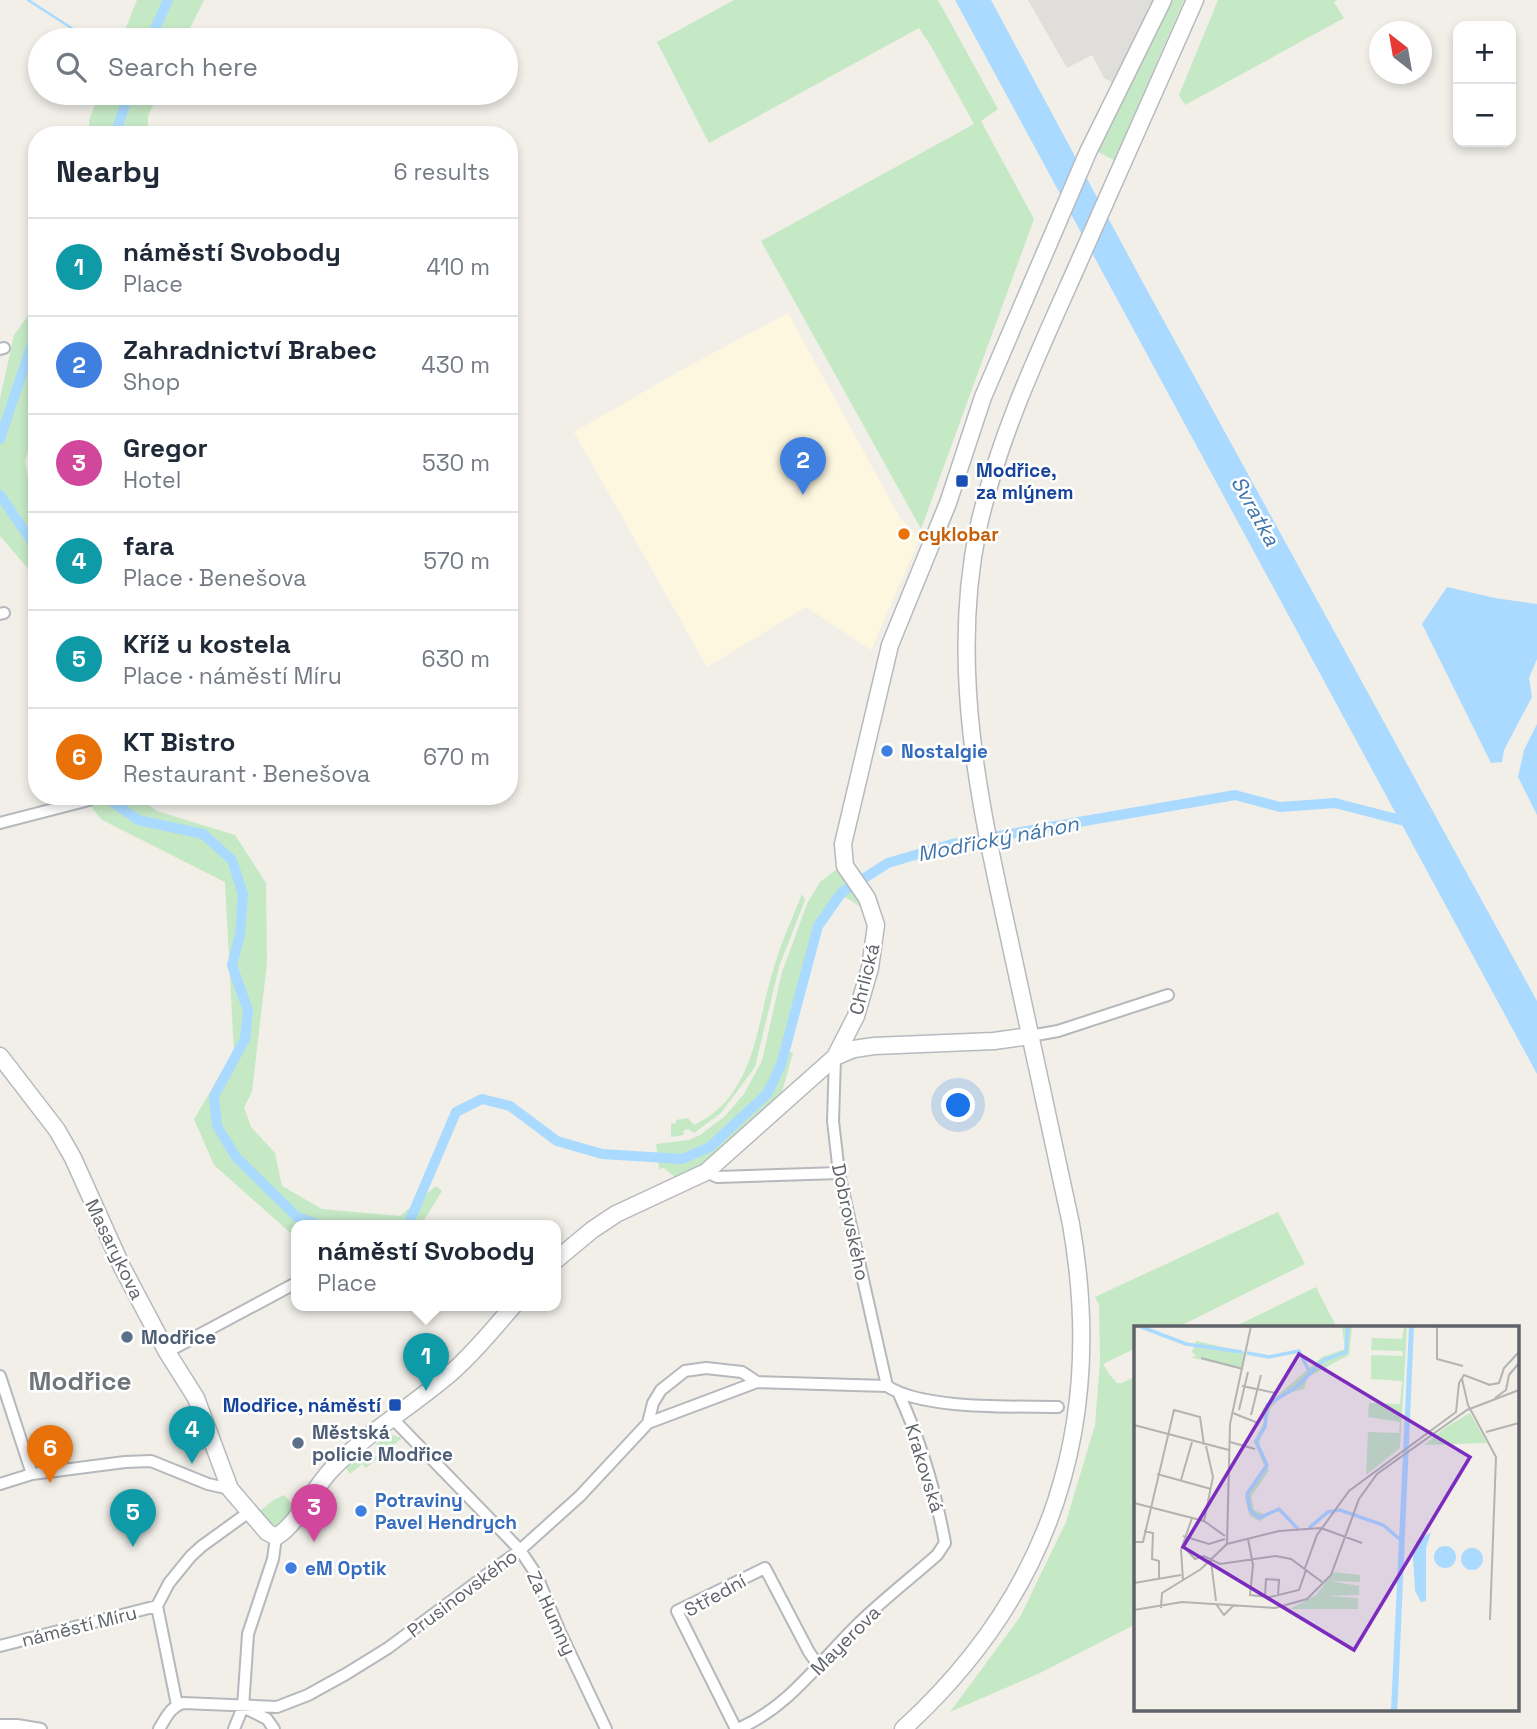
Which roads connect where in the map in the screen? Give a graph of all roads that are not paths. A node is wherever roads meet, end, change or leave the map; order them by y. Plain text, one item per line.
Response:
1 (1163, 0) edge
2 (1195, 0) edge
3 (70, 805) edge
4 (0, 823) edge
5 (1168, 995) dead end
6 (1030, 1035) junction
7 (0, 1056) edge
8 (835, 1057) junction
9 (706, 1172) junction
10 (839, 1173) junction
11 (561, 1255) edge
12 (291, 1286) edge
13 (509, 1311) edge
14 (167, 1352) junction
15 (0, 1376) edge
16 (757, 1382) junction
17 (887, 1386) junction
18 (899, 1394) junction
19 (1058, 1407) dead end
20 (393, 1419) junction
21 (648, 1423) junction
22 (32, 1474) junction
23 (0, 1483) edge
24 (230, 1489) junction
25 (249, 1512) junction
26 (276, 1537) junction
27 (945, 1543) joint
28 (520, 1550) junction
29 (157, 1606) junction
30 (0, 1646) edge
31 (819, 1666) junction
32 (177, 1705) junction
33 (243, 1707) junction
34 (0, 1725) edge
35 (41, 1729) edge
36 (159, 1729) edge
37 (234, 1729) edge
38 (274, 1729) edge
39 (606, 1729) edge
40 (737, 1729) edge
41 (903, 1729) edge

1 - 8 street, Chrlická
2 - 6 street
3 - 4 street
5 - 6 street
6 - 8 street
6 - 41 street
7 - 14 street, Masarykova
8 - 9 street
8 - 10 street, Dobrovského
9 - 10 street
9 - 11 street
10 - 17 street, Dobrovského
12 - 14 street
13 - 20 street
14 - 24 street, Masarykova
15 - 22 street
16 - 17 street, Prusinovského
16 - 21 street, Prusinovského
16 - 21 street, Prusinovského
17 - 18 street
18 - 19 street
18 - 27 street, Krakovská
20 - 26 street
20 - 28 street, Za Humny
21 - 28 street, Prusinovského
22 - 23 street
22 - 24 street
24 - 25 street, Masarykova
25 - 26 street, Masarykova
25 - 29 street, náměstí Míru
26 - 33 street
27 - 31 street, Mayerova
28 - 33 street, Prusinovského
28 - 39 street, Za Humny
29 - 30 street, náměstí Míru
29 - 32 street, náměstí Míru
31 - 40 street, Mayerova
31 - 40 street, Střední
32 - 33 street, Prusinovského
32 - 36 street
33 - 37 street
33 - 38 street
34 - 35 street

